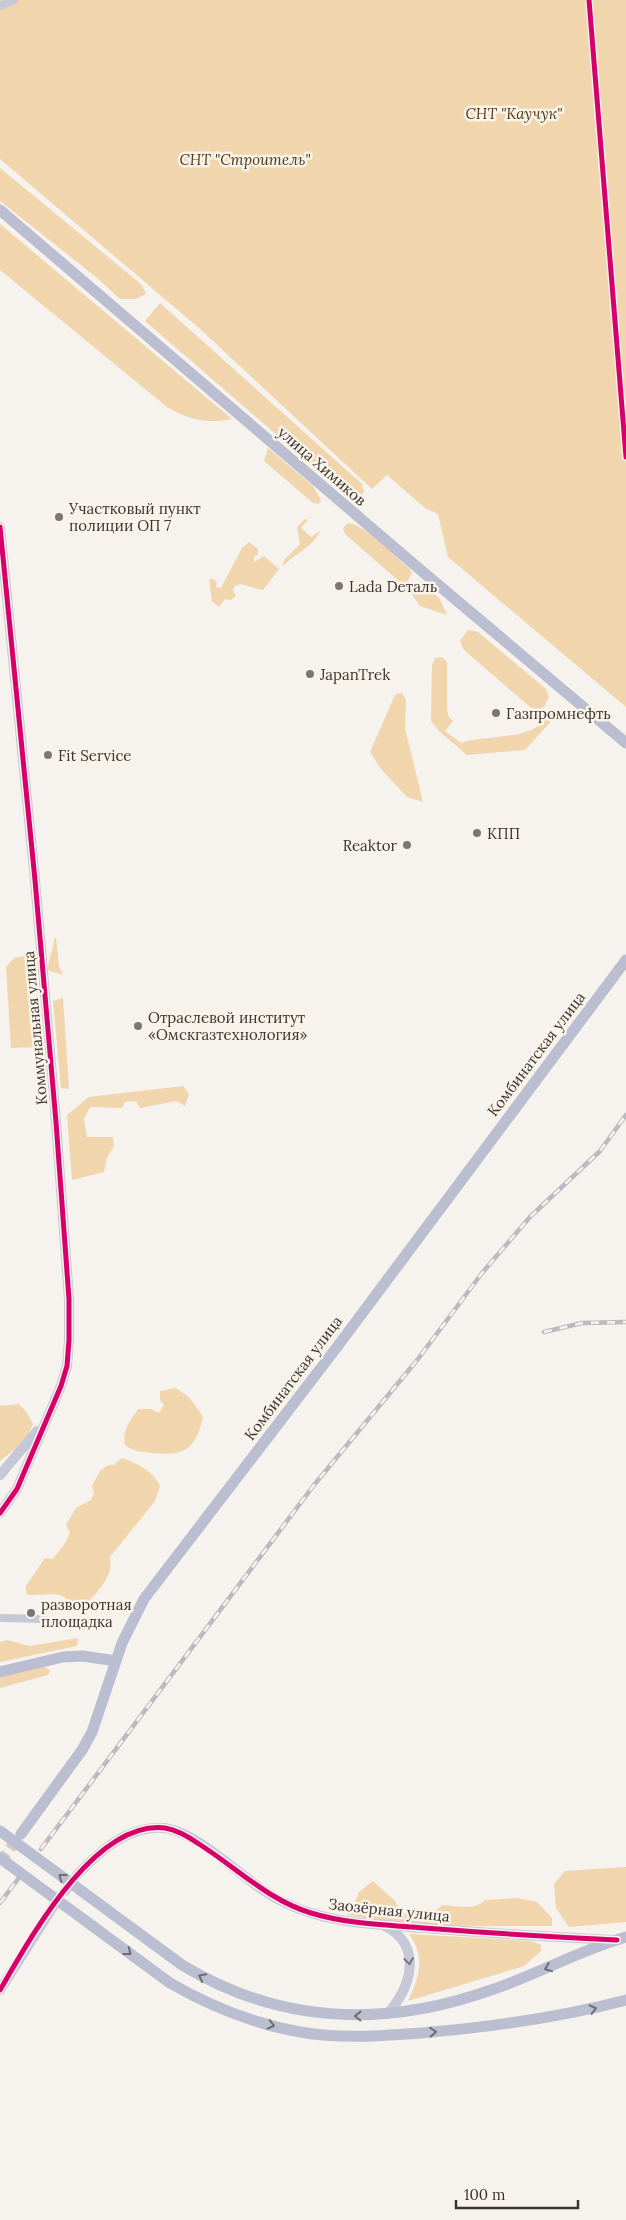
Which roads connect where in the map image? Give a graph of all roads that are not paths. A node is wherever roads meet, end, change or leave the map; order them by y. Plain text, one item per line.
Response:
1 (14, 0) edge
2 (588, 0) edge
3 (0, 6) edge
4 (0, 210) edge
5 (626, 457) edge
6 (0, 527) edge
7 (1, 541) edge
8 (626, 743) edge
9 (626, 960) edge
10 (44, 1423) junction
11 (0, 1476) edge
12 (0, 1513) edge
13 (0, 1618) edge
14 (44, 1619) dead end
15 (116, 1661) junction
16 (0, 1672) edge
17 (0, 1831) edge
18 (21, 1834) tunnel mouth
19 (0, 1858) edge
20 (77, 1875) tunnel mouth
21 (54, 1905) tunnel mouth
22 (382, 1924) junction
23 (621, 1939) edge
24 (0, 1990) edge
25 (626, 2000) edge
26 (387, 2014) junction

1 - 3 street
2 - 5 street
4 - 8 main road, улица Химиков
6 - 7 street, Коммунальная улица
7 - 10 street, Коммунальная улица
9 - 15 main road, Комбинатская улица
10 - 11 street, Коммунальная улица
10 - 12 street, Коммунальная улица
13 - 14 street
15 - 16 main road
15 - 18 main road, Комбинатская улица
26 -> 17 main road, Заозёрная улица
19 -> 25 main road
20 - 22 street, Заозёрная улица
21 - 24 street
22 - 23 street, Заозёрная улица
22 -> 26 street
23 -> 26 main road, Заозёрная улица

